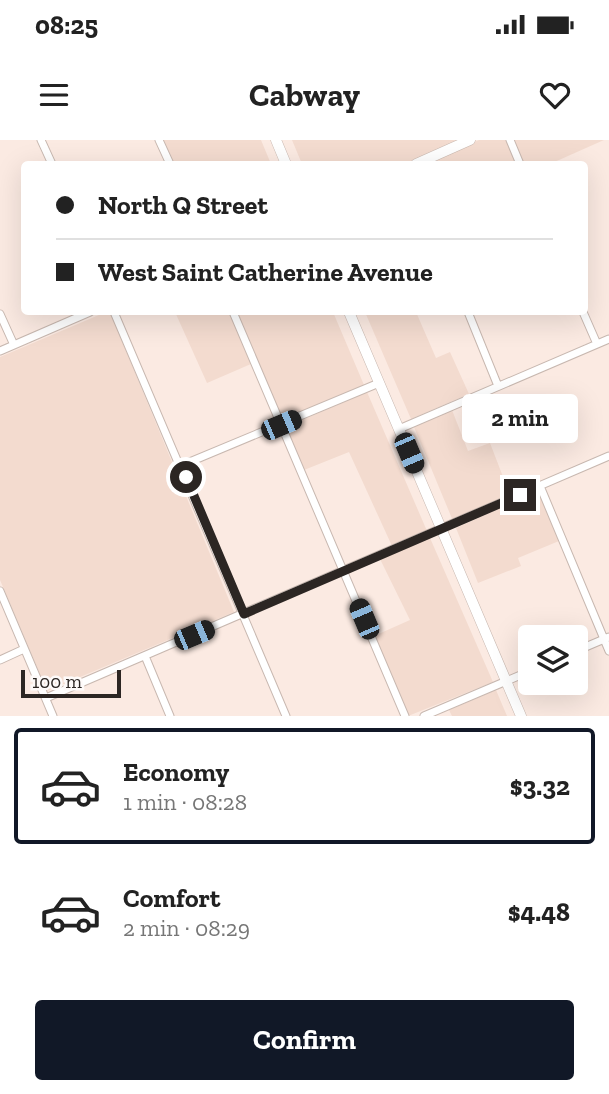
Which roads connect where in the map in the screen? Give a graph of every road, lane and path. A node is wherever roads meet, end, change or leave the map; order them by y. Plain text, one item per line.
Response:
1 (41, 140) edge
2 (159, 140) edge
3 (276, 140) edge
4 (470, 140) edge
5 (510, 140) edge
6 (51, 161) edge
7 (169, 161) edge
8 (285, 161) edge
9 (423, 161) edge
10 (519, 161) edge
11 (0, 314) edge
12 (83, 315) edge
13 (115, 315) edge
14 (234, 315) edge
15 (350, 315) edge
16 (469, 315) edge
17 (584, 315) edge
18 (609, 339) edge
19 (14, 345) junction
20 (597, 345) junction
21 (0, 351) edge
22 (379, 383) junction
23 (498, 386) junction
24 (281, 425) junction
25 (399, 429) junction
26 (609, 456) edge
27 (180, 466) junction
28 (540, 486) junction
29 (441, 530) junction
30 (343, 571) junction
31 (0, 591) edge
32 (244, 614) junction
33 (607, 638) edge
34 (588, 646) edge
35 (24, 649) junction
36 (609, 651) edge
37 (145, 656) junction
38 (0, 660) edge
39 (518, 676) edge
40 (506, 681) junction
41 (46, 698) junction
42 (53, 716) edge
43 (170, 716) edge
44 (286, 716) edge
45 (405, 716) edge
46 (424, 716) edge
47 (521, 716) edge

1 - 6 street
2 - 7 street
3 - 8 main road
4 - 9 main road
5 - 10 street
11 - 19 street
12 - 19 street
13 - 27 street
14 - 24 street
15 - 22 main road
16 - 23 street
17 - 20 street
18 - 20 street
19 - 21 street
20 - 23 street
22 - 24 street
22 - 25 main road
23 - 25 street
24 - 27 street
24 - 30 street
25 - 29 main road
26 - 28 street
27 - 32 street
28 - 29 street
28 - 33 street
29 - 30 street
29 - 40 main road
30 - 32 street
30 - 45 street
31 - 35 street
32 - 37 street
32 - 44 street
33 - 34 street
33 - 36 street
35 - 38 street
35 - 41 street
37 - 41 street
37 - 43 street
39 - 40 street
40 - 46 street
40 - 47 main road
41 - 42 street

